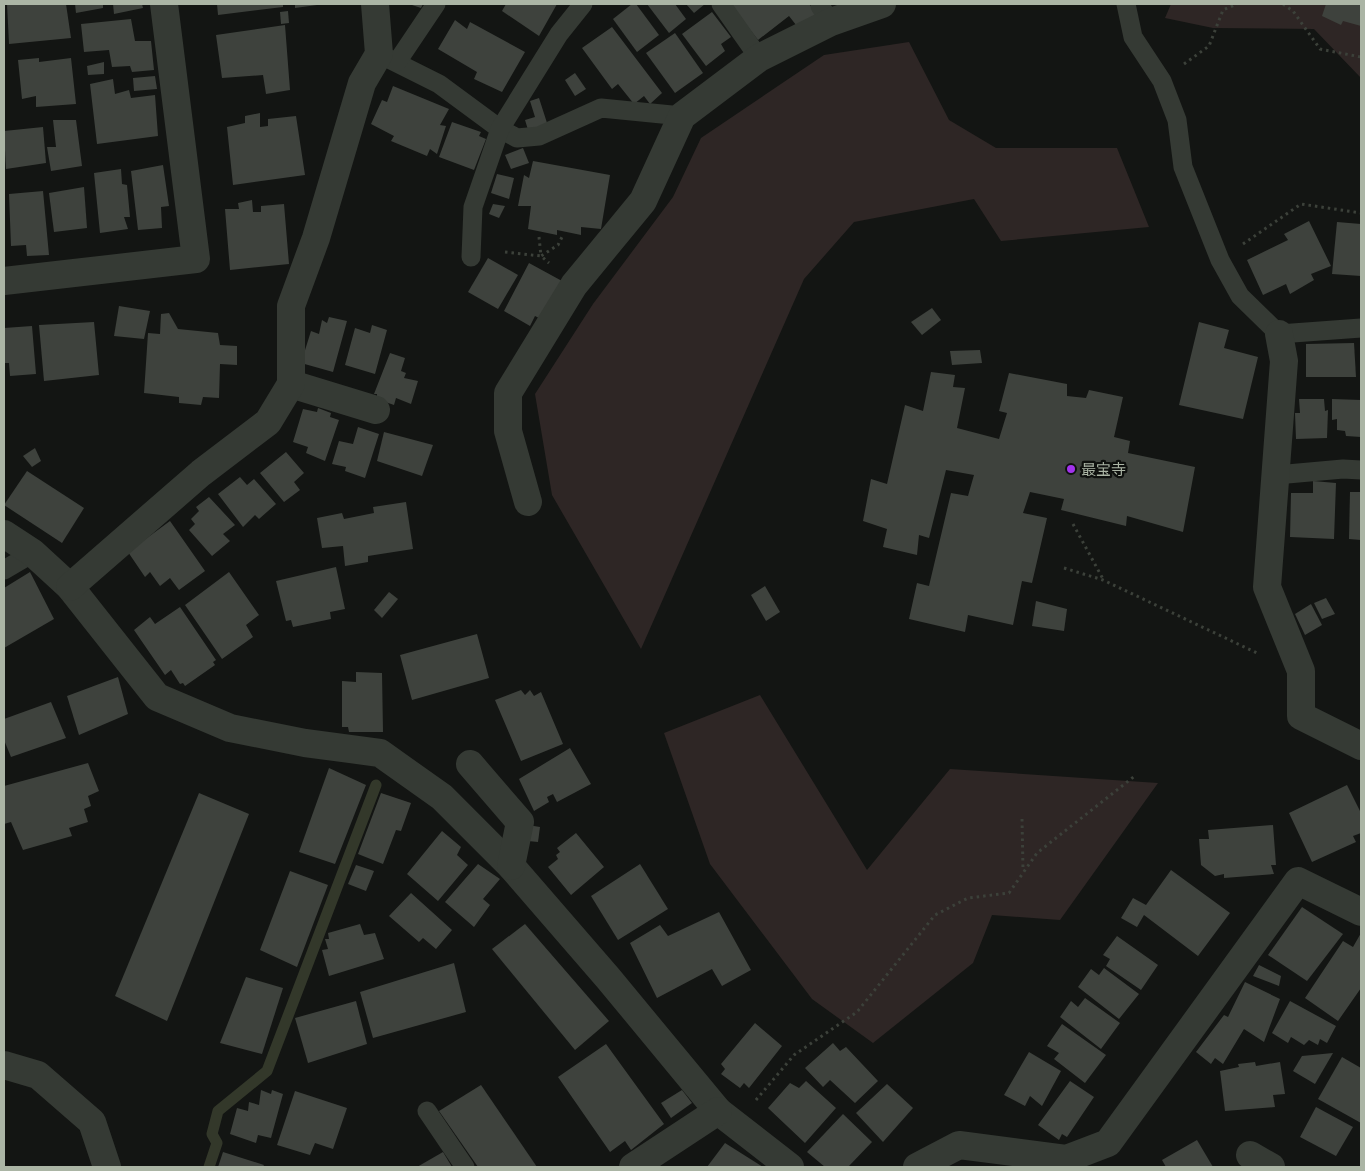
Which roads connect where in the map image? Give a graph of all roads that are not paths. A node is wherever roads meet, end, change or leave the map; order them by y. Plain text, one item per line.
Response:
1 (164, 4) edge
2 (376, 4) edge
3 (436, 4) edge
4 (583, 4) edge
5 (721, 4) edge
6 (882, 4) edge
7 (1126, 4) edge
8 (388, 58) junction
9 (759, 58) junction
10 (682, 116) junction
11 (500, 129) junction
12 (471, 257) dead end
13 (4, 281) edge
14 (1361, 328) edge
15 (1279, 334) junction
16 (291, 384) junction
17 (376, 410) dead end
18 (1361, 470) edge
19 (1276, 474) junction
20 (528, 502) dead end
21 (4, 534) edge
22 (33, 554) junction
23 (4, 570) edge
24 (70, 587) junction
25 (1361, 746) edge
26 (470, 764) dead end
27 (511, 866) junction
28 (1361, 912) edge
29 (4, 1065) edge
30 (427, 1111) dead end
31 (727, 1117) junction
32 (107, 1167) edge
33 (465, 1167) edge
34 (633, 1167) edge
35 (790, 1167) edge
36 (918, 1167) edge

1 - 13 street
2 - 8 street
3 - 8 lane
4 - 11 lane
5 - 9 lane
6 - 9 street
7 - 15 lane
8 - 11 lane
8 - 16 street
9 - 10 street
10 - 11 lane
10 - 20 street
11 - 12 lane
14 - 15 lane
15 - 19 street
16 - 17 street
16 - 24 street
18 - 19 lane
19 - 25 street
21 - 22 street
22 - 23 lane
22 - 24 street
24 - 27 street
26 - 27 street
27 - 31 street
28 - 36 street
29 - 32 street
30 - 33 lane
31 - 34 street
31 - 35 street

